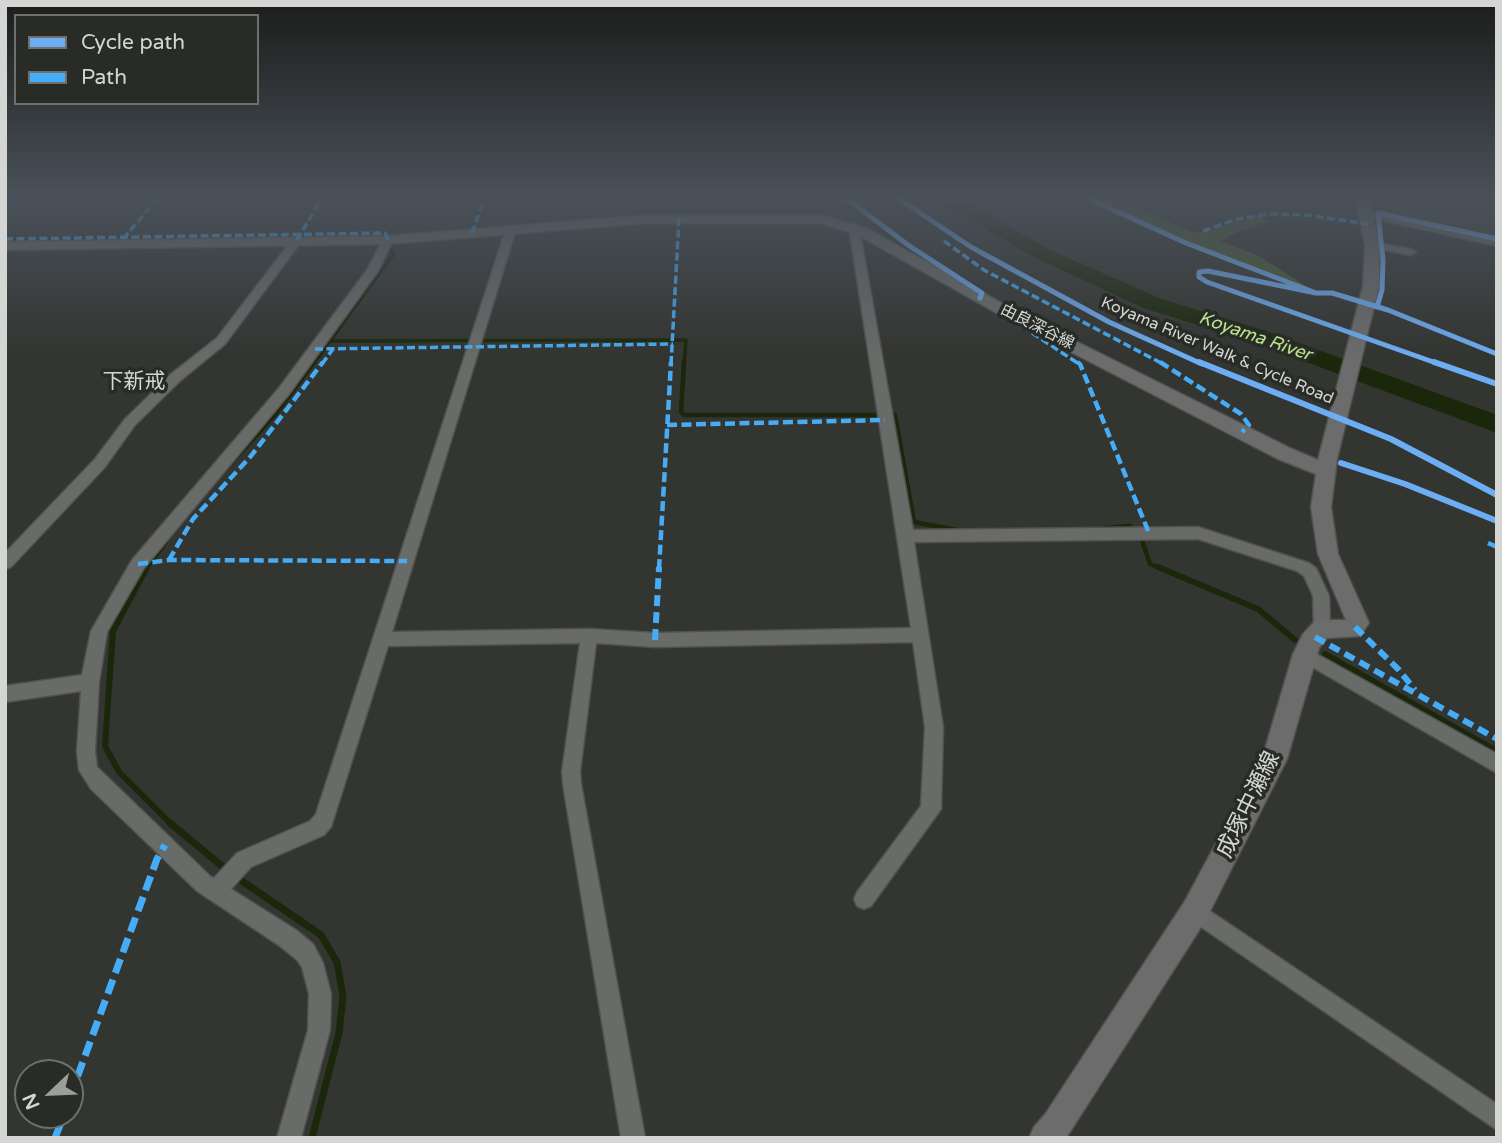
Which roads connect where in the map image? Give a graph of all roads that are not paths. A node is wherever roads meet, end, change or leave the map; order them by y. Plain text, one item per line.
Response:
1 (289, 251) edge
2 (382, 251) edge
3 (504, 251) edge
4 (857, 251) edge
5 (896, 251) edge
6 (1372, 251) edge
7 (1408, 251) edge
8 (1412, 252) dead end
9 (1328, 459) junction
10 (906, 536) junction
11 (5, 563) edge
12 (1322, 629) junction
13 (920, 635) junction
14 (589, 636) junction
15 (382, 639) junction
16 (1304, 654) junction
17 (90, 682) junction
18 (7, 698) edge
19 (1497, 764) edge
20 (215, 892) junction
21 (864, 899) dead end
22 (1195, 911) junction
23 (1497, 1118) edge
24 (1057, 1133) edge
25 (289, 1138) edge
26 (633, 1138) edge

1 - 11 street
2 - 17 street
3 - 15 street
4 - 10 street
5 - 9 main road, 由良深谷線
6 - 9 main road
7 - 8 street
9 - 12 main road
10 - 12 street
10 - 13 street
12 - 16 main road, 成塚中瀬線
13 - 14 street
13 - 21 street
14 - 15 street
14 - 26 street
15 - 20 street
16 - 19 street
16 - 22 main road, 成塚中瀬線
17 - 18 street
17 - 20 street
20 - 25 street
22 - 23 street
22 - 24 main road, 成塚中瀬線

